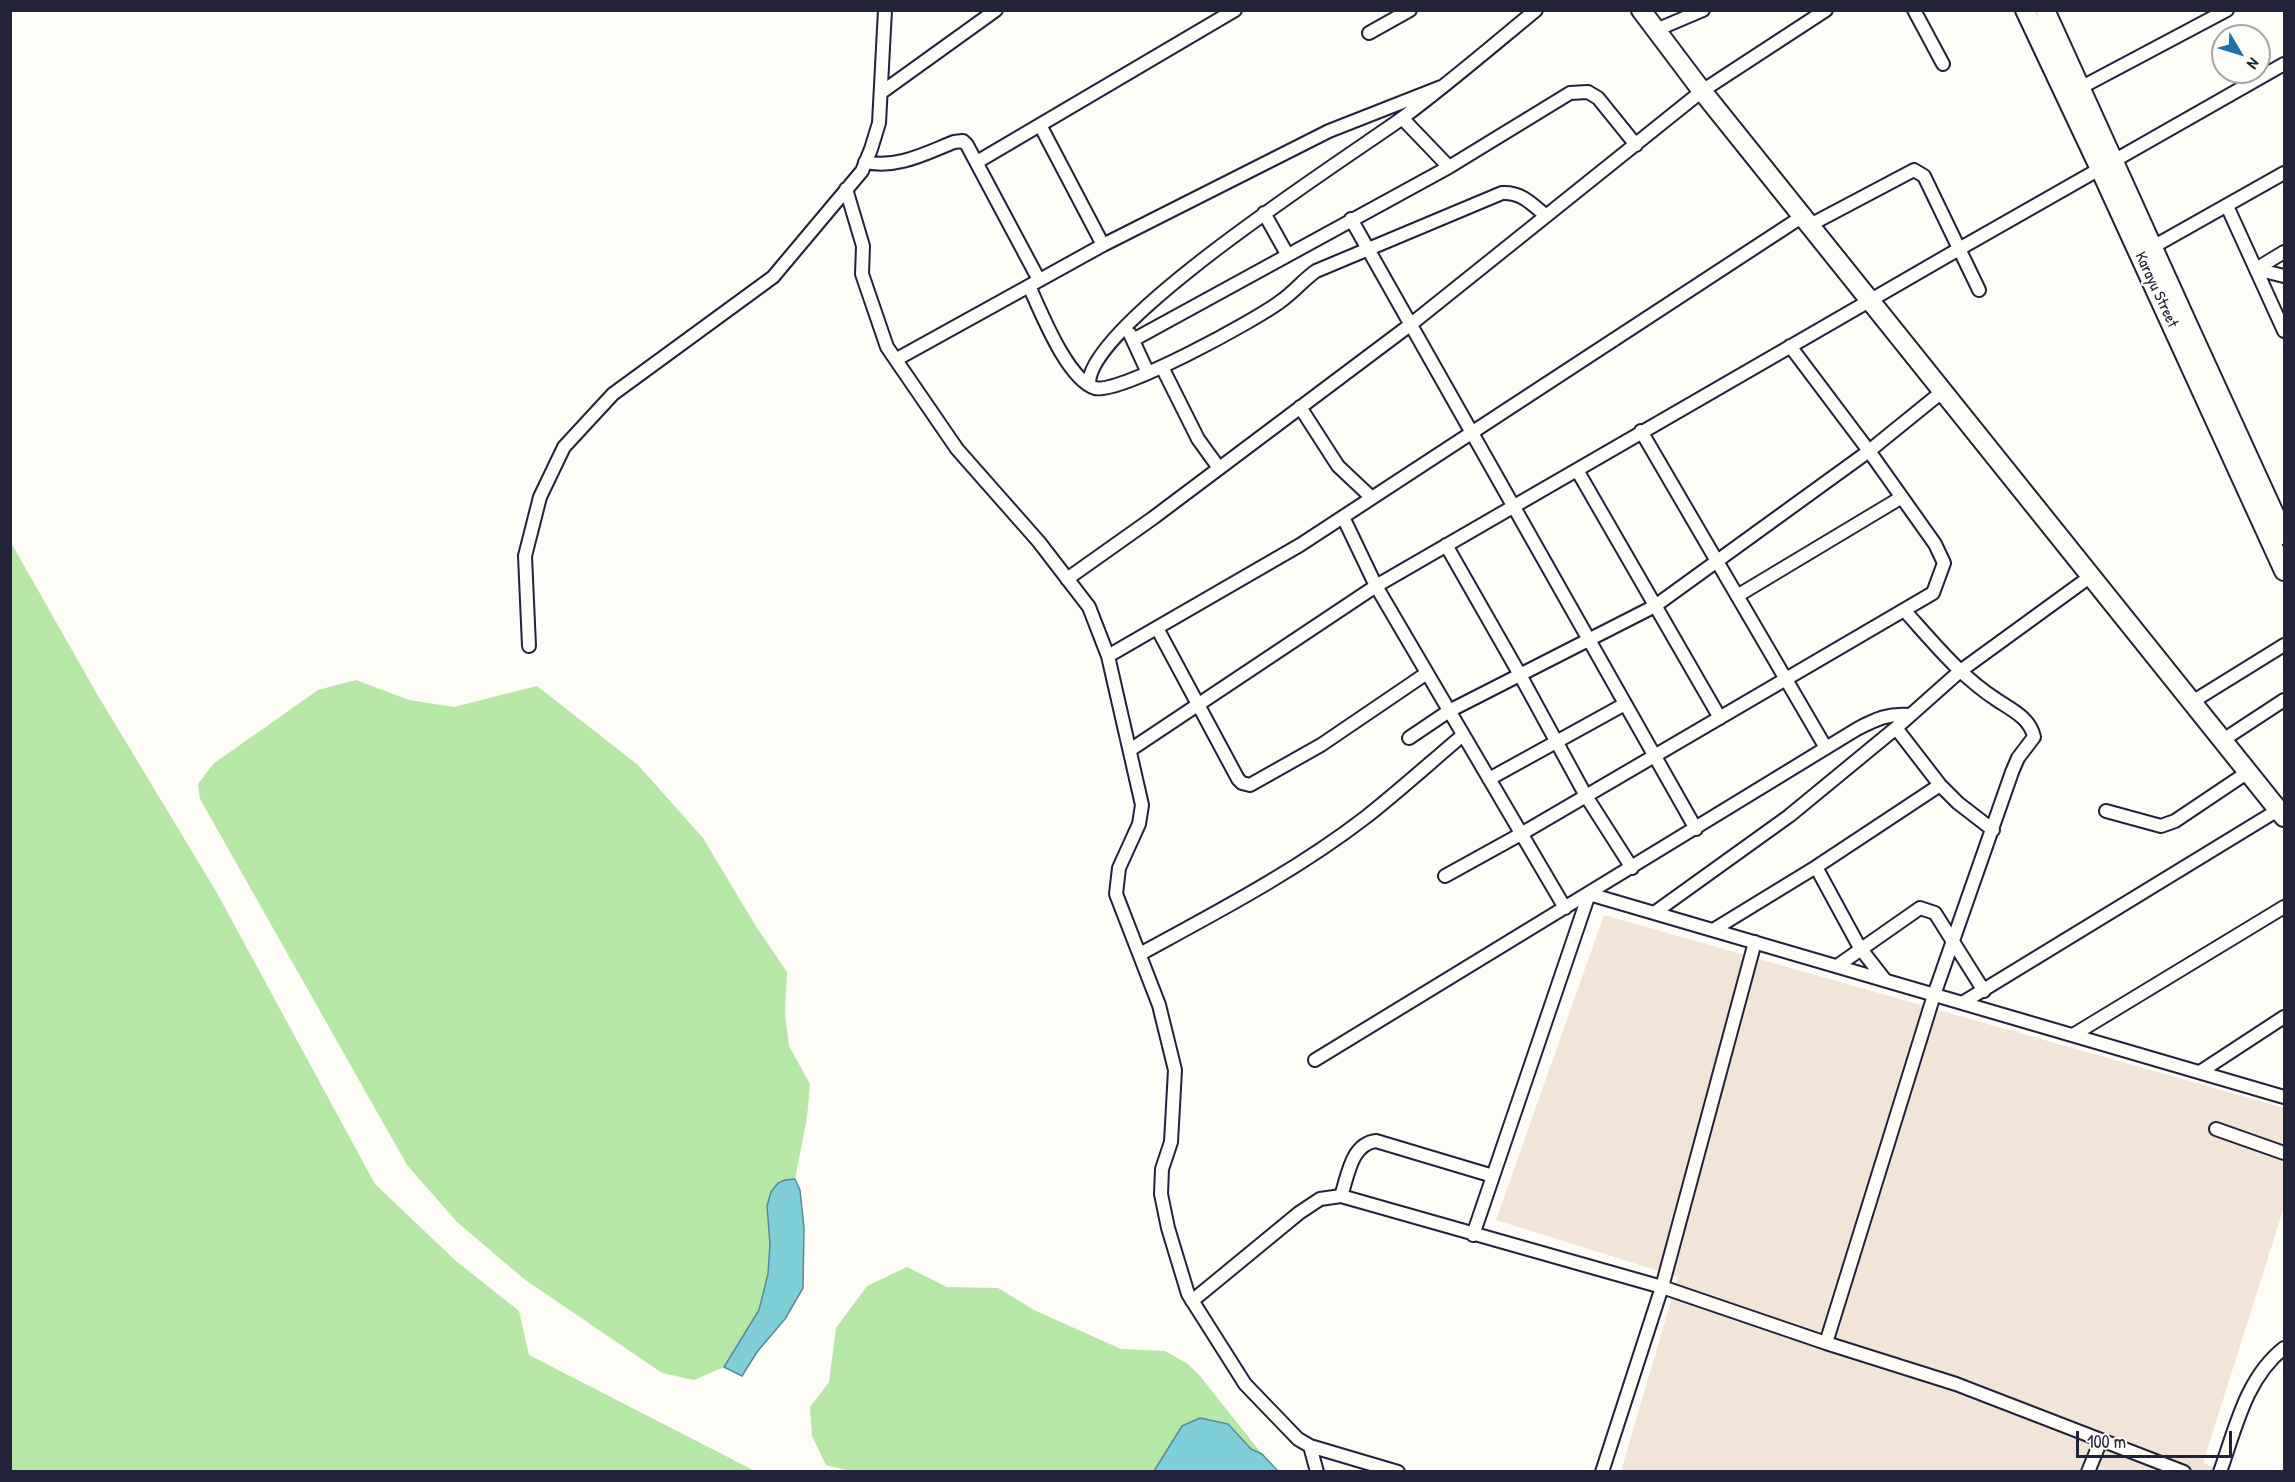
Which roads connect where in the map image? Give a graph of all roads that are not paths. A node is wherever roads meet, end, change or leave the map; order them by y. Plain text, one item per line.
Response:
1 (885, 10) edge
2 (996, 10) edge
3 (1235, 10) edge
4 (1410, 10) edge
5 (1536, 10) edge
6 (1641, 10) edge
7 (1703, 10) edge
8 (1826, 10) edge
9 (1914, 10) edge
10 (2025, 10) edge
11 (2045, 10) edge
12 (2228, 10) edge
13 (1656, 30) junction
14 (1369, 33) dead end
15 (1943, 64) dead end
16 (2284, 64) edge
17 (1441, 87) junction
18 (2080, 88) junction
19 (1702, 91) junction
20 (882, 92) junction
21 (1402, 118) junction
22 (1040, 125) junction
23 (1636, 145) junction
24 (866, 162) junction
25 (977, 162) junction
26 (2107, 166) junction
27 (1449, 167) junction
28 (2284, 173) edge
29 (846, 189) junction
30 (2227, 206) junction
31 (1263, 213) junction
32 (1546, 216) junction
33 (1351, 219) junction
34 (1806, 221) junction
35 (1103, 245) junction
36 (2151, 248) junction
37 (1367, 249) junction
38 (1959, 249) junction
39 (2284, 252) edge
40 (1287, 254) junction
41 (2256, 269) junction
42 (2284, 276) edge
43 (1034, 283) junction
44 (1979, 290) dead end
45 (1871, 300) junction
46 (1126, 325) junction
47 (1410, 325) junction
48 (2284, 331) edge
49 (1133, 340) junction
50 (1790, 346) junction
51 (897, 359) junction
52 (1162, 367) junction
53 (1148, 373) junction
54 (1089, 383) junction
55 (1943, 391) junction
56 (1300, 407) junction
57 (1641, 431) junction
58 (1473, 432) junction
59 (1869, 451) junction
60 (1219, 468) junction
61 (1577, 470) junction
62 (1902, 497) junction
63 (1372, 498) junction
64 (1514, 506) junction
65 (1343, 517) junction
66 (2284, 535) edge
67 (1446, 545) junction
68 (1717, 562) junction
69 (2284, 571) edge
70 (2091, 576) junction
71 (1067, 579) junction
72 (1376, 586) junction
73 (1737, 596) junction
74 (1655, 606) junction
75 (1904, 610) junction
76 (1156, 628) junction
77 (1588, 641) junction
78 (2284, 645) edge
79 (530, 646) dead end
80 (1108, 656) junction
81 (1959, 672) junction
82 (1427, 673) junction
83 (1519, 673) junction
84 (1786, 679) junction
85 (2284, 700) edge
86 (2192, 702) junction
87 (1199, 704) junction
88 (1625, 704) junction
89 (1449, 711) junction
90 (1910, 715) junction
91 (1720, 718) junction
92 (1896, 728) junction
93 (1463, 735) junction
94 (1409, 738) dead end
95 (2223, 740) junction
96 (1556, 741) junction
97 (1826, 748) junction
98 (1130, 750) junction
99 (1655, 756) junction
100 (2248, 772) junction
101 (1489, 778) junction
102 (1941, 785) junction
103 (1586, 796) junction
104 (2106, 810) dead end
105 (2282, 814) edge
106 (1696, 829) junction
107 (1993, 830) junction
108 (1521, 834) junction
109 (1816, 867) junction
110 (1632, 868) junction
111 (1445, 876) dead end
112 (1589, 894) junction
113 (2284, 907) edge
114 (1565, 908) junction
115 (1654, 913) junction
116 (1713, 930) junction
117 (1755, 942) junction
118 (1953, 944) junction
119 (1860, 948) junction
120 (1140, 954) junction
121 (1837, 966) junction
122 (1885, 980) junction
123 (1984, 991) junction
124 (1934, 995) junction
125 (1962, 1003) junction
126 (2284, 1017) edge
127 (2073, 1035) junction
128 (1315, 1060) dead end
129 (2200, 1072) junction
130 (2284, 1097) edge
131 (2216, 1129) dead end
132 (2284, 1153) edge
133 (1493, 1176) junction
134 (1341, 1196) junction
135 (1473, 1235) junction
136 (1662, 1287) junction
137 (1192, 1301) junction
138 (1826, 1343) junction
139 (2284, 1348) edge
140 (2101, 1440) junction
141 (1310, 1446) junction
142 (1317, 1472) edge
143 (1398, 1472) edge
144 (1602, 1472) edge
145 (2088, 1472) edge
146 (2184, 1472) edge
147 (2220, 1472) edge

1 - 20 street
2 - 20 street
3 - 22 street
4 - 14 street
5 - 17 street
6 - 13 main road
7 - 13 street
8 - 19 street
9 - 15 street
10 - 26 main road, Karayu Street
11 - 18 main road, Karayu Street
12 - 18 street
13 - 19 main road
16 - 26 street
17 - 21 street
17 - 35 street
18 - 26 main road, Karayu Street
19 - 23 street
19 - 34 main road
20 - 24 street
21 - 27 street
21 - 31 street
22 - 25 street
22 - 35 street
23 - 27 street
23 - 32 street
24 - 25 street
24 - 29 street
25 - 43 street
26 - 36 main road, Karayu Street
26 - 38 street
26 - 69 main road, Karayu Street
27 - 33 street
28 - 30 street
29 - 51 street
29 - 79 street
30 - 36 street
30 - 41 street
31 - 40 street
31 - 46 street
32 - 37 street
32 - 47 street
33 - 37 street
33 - 40 street
34 - 38 street
34 - 45 main road
34 - 58 street
35 - 43 street
36 - 66 main road, Karayu Street
37 - 47 street
37 - 52 street
38 - 44 street
38 - 45 street
39 - 41 street
40 - 49 street
41 - 42 street
41 - 48 street
43 - 51 street
43 - 54 street
45 - 50 street
45 - 55 main road
46 - 49 street
46 - 54 street
47 - 56 street
47 - 58 street
49 - 53 street
50 - 57 street
50 - 59 street
51 - 71 street
52 - 53 street
52 - 60 street
53 - 54 street
55 - 59 street
55 - 70 main road
56 - 60 street
56 - 63 street
57 - 61 street
57 - 68 street
58 - 63 street
58 - 64 street
59 - 62 street
59 - 68 street
60 - 71 street
61 - 64 street
61 - 74 street
62 - 73 street
62 - 75 street
63 - 65 street
64 - 67 street
64 - 77 street
65 - 72 street
65 - 76 street
67 - 72 street
67 - 83 street
68 - 73 street
68 - 74 street
70 - 81 street
70 - 86 main road
71 - 80 street
72 - 82 street
72 - 87 street
73 - 84 street
74 - 77 street
74 - 91 street
75 - 81 street
75 - 84 street
76 - 80 street
76 - 87 street
77 - 83 street
77 - 88 street
78 - 86 street
80 - 98 street
81 - 90 street
81 - 107 street
82 - 87 street
82 - 89 street
83 - 89 street
83 - 96 street
84 - 91 street
84 - 97 street
85 - 95 street
86 - 95 main road
87 - 98 street
88 - 96 street
88 - 99 street
89 - 93 street
89 - 94 street
90 - 92 street
90 - 97 street
91 - 99 street
92 - 102 street
92 - 115 street
93 - 101 street
93 - 120 street
95 - 100 main road
96 - 101 street
96 - 103 street
97 - 106 street
98 - 120 street
99 - 103 street
99 - 106 street
100 - 104 street
100 - 105 main road
101 - 108 street
102 - 107 street
102 - 109 street
103 - 108 street
103 - 110 street
105 - 123 street
106 - 110 street
107 - 118 street
108 - 111 street
108 - 114 street
109 - 116 street
109 - 119 street
110 - 112 street
112 - 114 street
112 - 115 street
112 - 133 street
113 - 127 street
114 - 128 street
115 - 116 street
116 - 117 street
117 - 121 street
117 - 136 street
118 - 119 street
118 - 123 street
118 - 124 street
119 - 121 street
119 - 122 street
120 - 137 street
121 - 122 street
122 - 124 street
123 - 125 street
124 - 125 street
124 - 138 street
125 - 127 street
126 - 129 street
127 - 129 street
129 - 130 street
131 - 132 street
133 - 134 street
133 - 135 street
134 - 135 street
134 - 137 street
135 - 136 street
136 - 138 street
136 - 144 street
137 - 141 street
138 - 140 street
139 - 147 street
140 - 145 street
140 - 146 street
141 - 142 street
141 - 143 street

